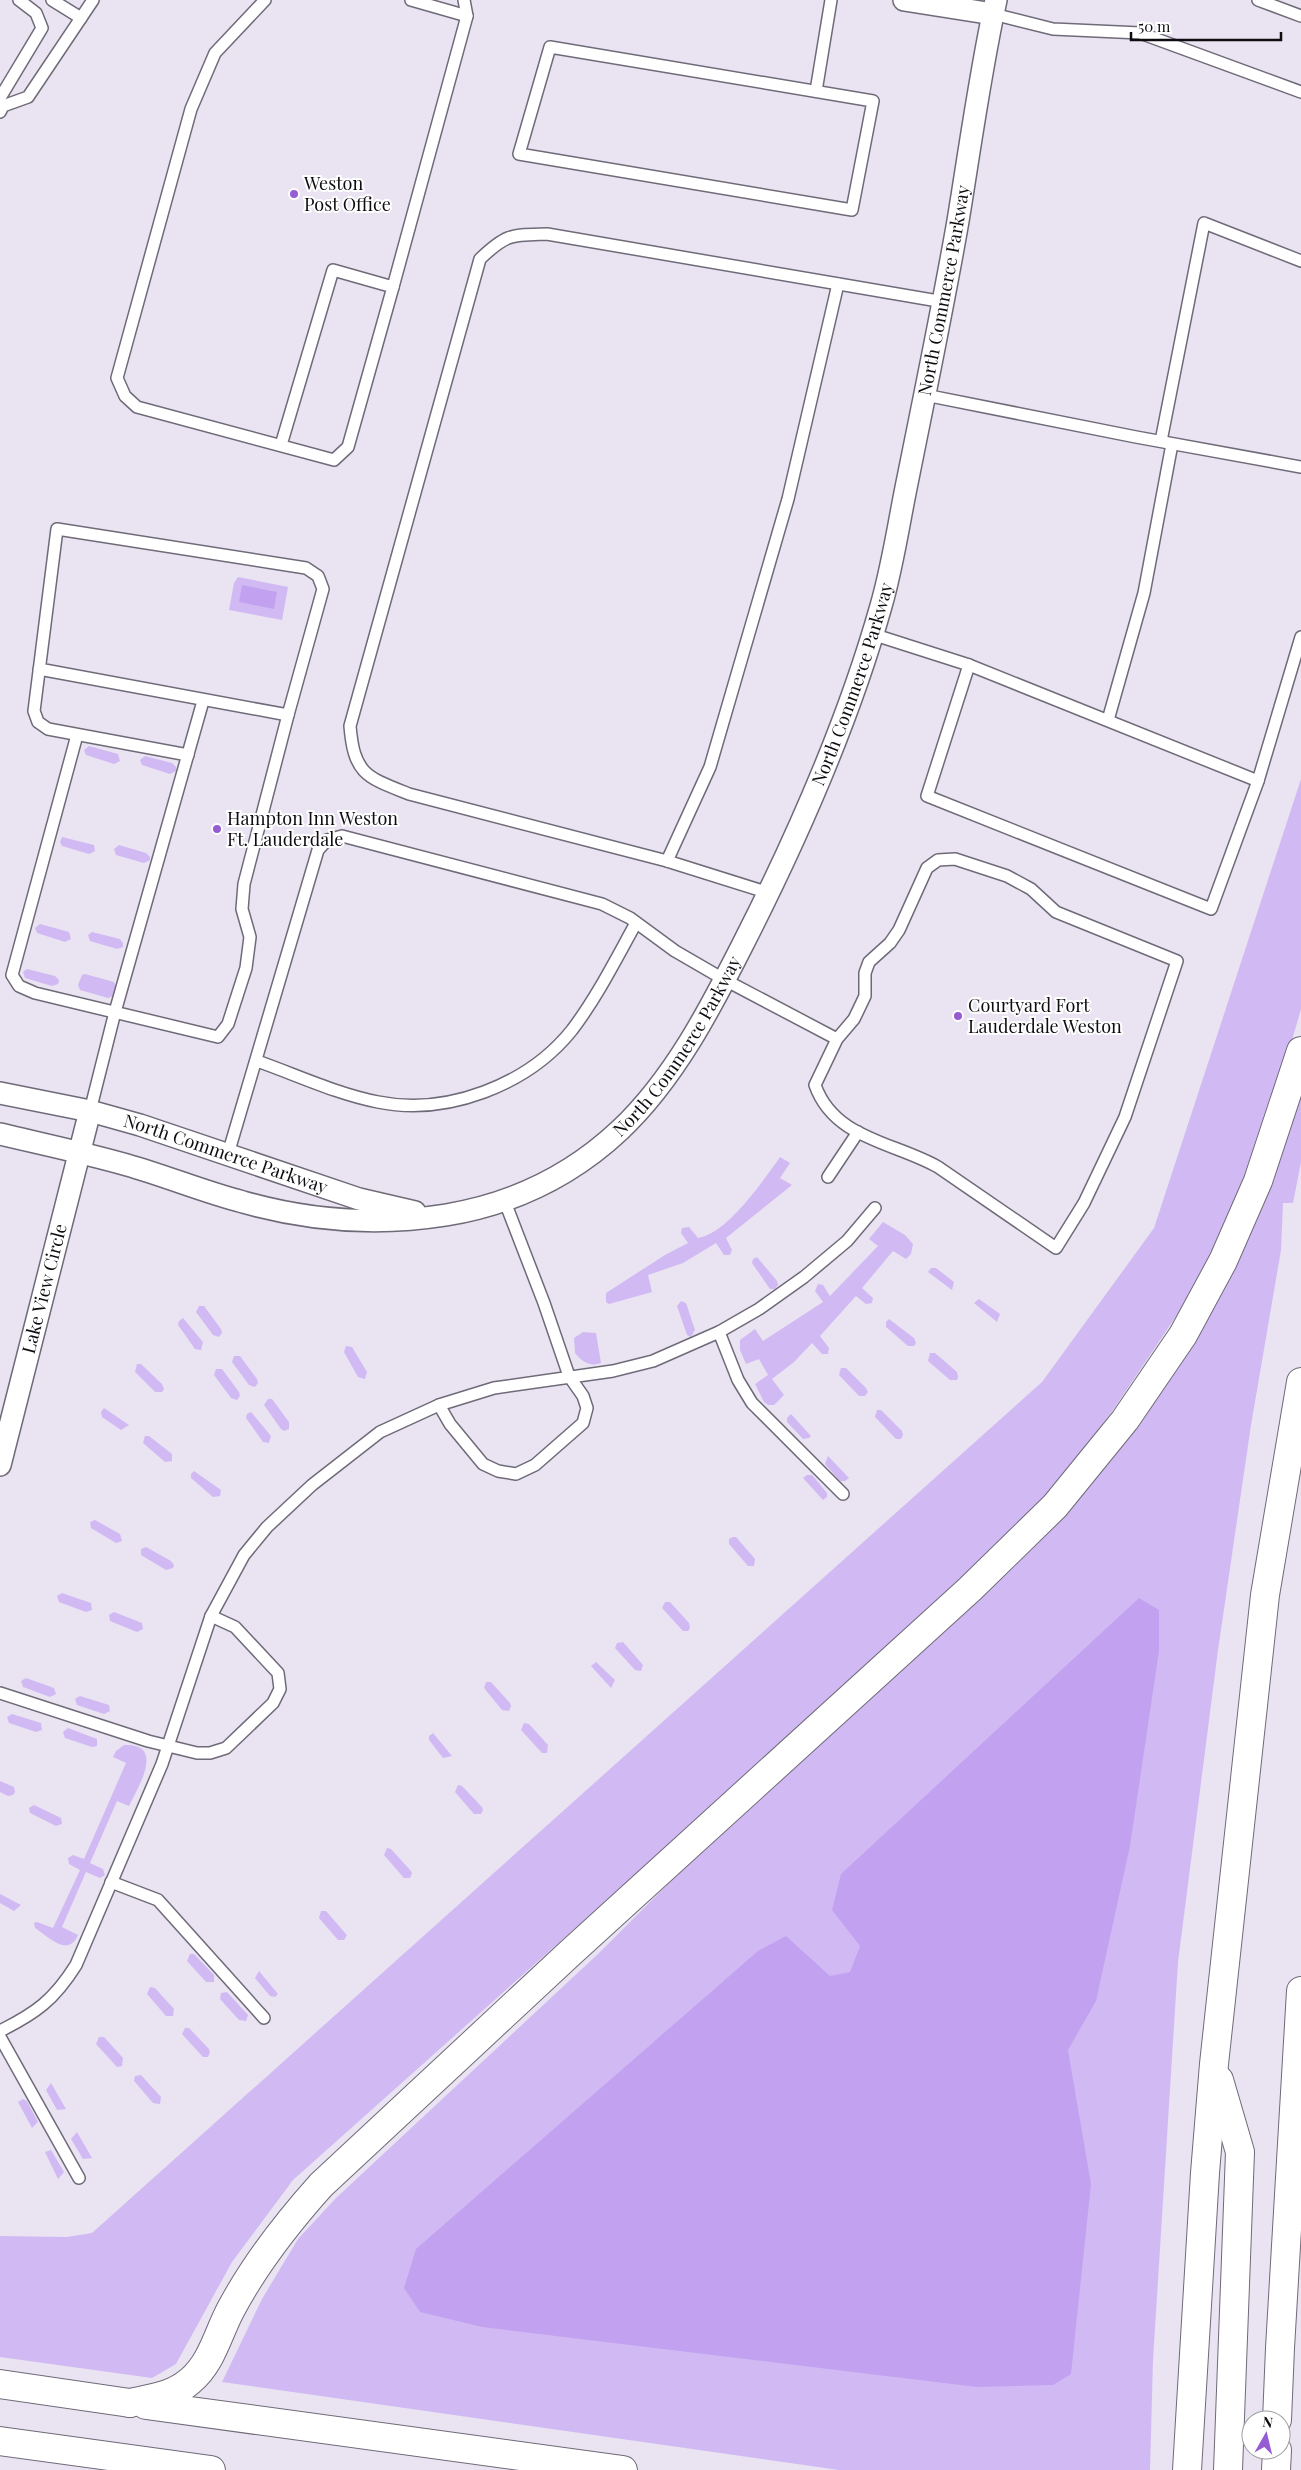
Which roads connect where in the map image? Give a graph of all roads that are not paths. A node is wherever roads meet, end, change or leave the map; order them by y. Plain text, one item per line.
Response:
1 (19, 0) edge
2 (52, 0) edge
3 (93, 0) edge
4 (265, 0) edge
5 (411, 0) edge
6 (464, 0) edge
7 (831, 0) edge
8 (904, 0) edge
9 (1258, 0) edge
10 (995, 7) edge
11 (467, 16) junction
12 (1301, 16) edge
13 (81, 18) junction
14 (816, 91) junction
15 (1301, 92) edge
16 (2, 103) edge
17 (1301, 261) edge
18 (838, 284) junction
19 (393, 287) junction
20 (944, 302) junction
21 (925, 395) junction
22 (1166, 443) junction
23 (281, 445) junction
24 (1301, 467) edge
25 (872, 634) junction
26 (1301, 637) edge
27 (969, 665) junction
28 (39, 669) junction
29 (203, 701) junction
30 (288, 715) junction
31 (1108, 720) junction
32 (77, 734) junction
33 (188, 755) junction
34 (1258, 780) junction
35 (667, 860) junction
36 (769, 893) junction
37 (636, 923) junction
38 (725, 980) junction
39 (115, 1012) junction
40 (837, 1040) junction
41 (1301, 1051) edge
42 (257, 1061) junction
43 (0, 1093) edge
44 (90, 1111) junction
45 (858, 1132) junction
46 (0, 1134) edge
47 (80, 1153) junction
48 (228, 1154) junction
49 (828, 1177) dead end
50 (505, 1202) junction
51 (875, 1208) dead end
52 (450, 1214) junction
53 (719, 1332) junction
54 (569, 1376) junction
55 (1301, 1382) edge
56 (439, 1405) junction
57 (6, 1414) edge
58 (0, 1465) edge
59 (843, 1494) dead end
60 (211, 1616) junction
61 (0, 1693) edge
62 (168, 1744) junction
63 (111, 1882) junction
64 (1301, 1991) edge
65 (264, 2018) dead end
66 (0, 2031) edge
67 (0, 2037) edge
68 (1214, 2064) junction
69 (79, 2178) dead end
70 (0, 2384) edge
71 (130, 2403) junction
72 (1278, 2410) edge
73 (0, 2441) edge
74 (211, 2470) edge
75 (623, 2470) edge
76 (1187, 2470) edge
77 (1228, 2470) edge

1 - 16 lane
2 - 13 lane
3 - 13 lane
4 - 23 lane
5 - 11 lane
6 - 11 lane
7 - 14 lane
8 - 10 street
9 - 12 lane
10 - 15 lane
10 - 20 street, North Commerce Parkway
11 - 19 lane
13 - 16 lane
14 - 14 lane
17 - 22 lane
18 - 20 lane
18 - 35 lane
18 - 35 lane
19 - 23 lane
19 - 23 lane
20 - 21 street, North Commerce Parkway
21 - 22 lane
21 - 25 street, North Commerce Parkway
22 - 24 lane
22 - 31 lane
25 - 27 lane
25 - 36 street, North Commerce Parkway
26 - 34 lane
27 - 31 lane
27 - 34 lane
28 - 29 lane
28 - 30 lane
28 - 32 lane
29 - 30 lane
29 - 33 lane
30 - 39 lane
31 - 34 lane
32 - 33 lane
32 - 39 lane
33 - 39 lane
35 - 36 lane
36 - 38 street, North Commerce Parkway
37 - 38 lane
37 - 42 lane
37 - 42 lane
38 - 40 lane
38 - 50 street, North Commerce Parkway
39 - 44 lane
40 - 45 lane
40 - 45 lane
41 - 71 main road
42 - 48 lane
43 - 44 street, North Commerce Parkway
44 - 47 street, Lake View Circle
44 - 48 street, North Commerce Parkway
45 - 49 lane
46 - 47 street, North Commerce Parkway
47 - 52 street, North Commerce Parkway
47 - 57 street, Lake View Circle
48 - 52 street, North Commerce Parkway
50 - 52 street, North Commerce Parkway
50 - 54 lane
51 - 53 lane
53 - 54 lane
53 - 59 lane
54 - 56 lane
54 - 56 lane
55 - 68 main road
56 - 60 lane
57 - 58 street, Lake View Circle
60 - 62 lane
60 - 62 lane
61 - 62 lane
62 - 63 lane
63 - 65 lane
63 - 66 lane
64 - 72 main road
67 - 69 lane
68 - 76 main road
68 - 77 main road
70 - 71 main road
71 - 75 main road
73 - 74 main road

